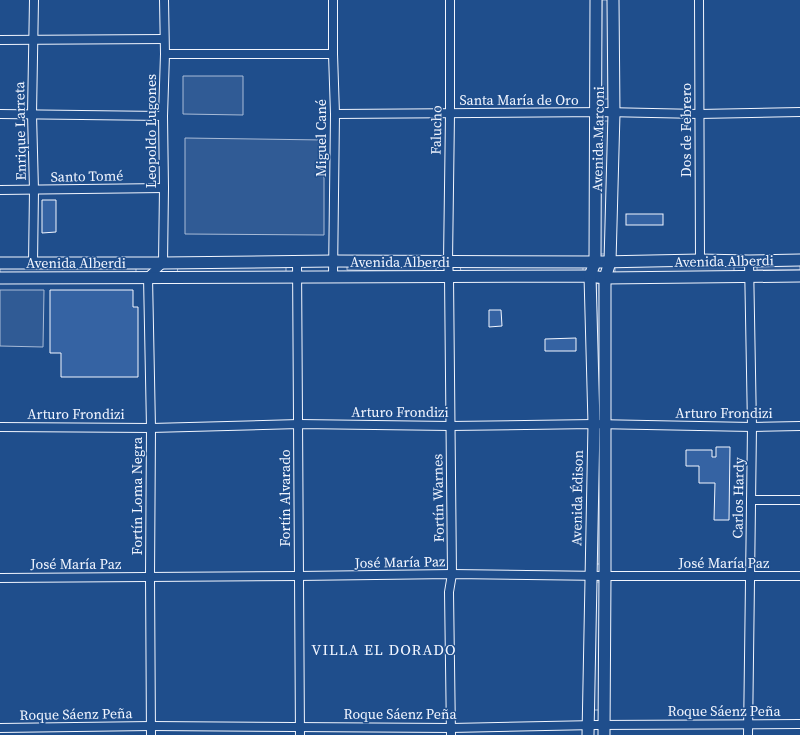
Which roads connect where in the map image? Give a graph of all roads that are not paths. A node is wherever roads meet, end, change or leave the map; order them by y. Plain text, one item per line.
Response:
1 (34, 0) edge
2 (164, 0) edge
3 (333, 0) edge
4 (450, 0) edge
5 (596, 0) edge
6 (613, 0) edge
7 (699, 0) edge
8 (164, 39) junction
9 (0, 40) edge
10 (33, 40) junction
11 (165, 54) junction
12 (333, 54) junction
13 (800, 112) edge
14 (596, 113) junction
15 (614, 113) junction
16 (0, 114) edge
17 (32, 114) junction
18 (334, 114) junction
19 (450, 114) junction
20 (699, 114) junction
21 (163, 116) junction
22 (164, 188) junction
23 (0, 190) edge
24 (34, 190) junction
25 (334, 260) junction
26 (700, 260) junction
27 (800, 260) edge
28 (448, 261) junction
29 (749, 261) junction
30 (32, 262) junction
31 (297, 262) junction
32 (595, 262) junction
33 (610, 262) junction
34 (163, 263) junction
35 (0, 264) edge
36 (590, 276) junction
37 (750, 276) junction
38 (800, 276) edge
39 (297, 277) junction
40 (333, 277) junction
41 (449, 277) junction
42 (0, 278) edge
43 (148, 278) junction
44 (605, 278) junction
45 (298, 424) junction
46 (594, 424) junction
47 (606, 424) junction
48 (450, 426) junction
49 (800, 426) edge
50 (0, 427) edge
51 (752, 427) junction
52 (151, 428) junction
53 (751, 500) junction
54 (800, 500) edge
55 (452, 574) junction
56 (298, 576) junction
57 (591, 576) junction
58 (605, 576) junction
59 (800, 576) edge
60 (150, 577) junction
61 (750, 577) junction
62 (0, 578) edge
63 (748, 724) junction
64 (800, 724) edge
65 (151, 726) junction
66 (0, 728) edge
67 (588, 730) edge
68 (604, 730) edge
69 (300, 731) edge
70 (451, 731) edge
71 (151, 735) edge
72 (748, 735) edge

1 - 10 street, Enrique Larreta
2 - 8 street, Leopoldo Lugones
3 - 12 street, Miguel Cané
4 - 19 street, Falucho
5 - 14 main road, Avenida Marconi
6 - 15 main road, Avenida Marconi
7 - 20 street, Dos de Febrero
8 - 10 street
8 - 11 street, Leopoldo Lugones
9 - 10 street
10 - 17 street, Enrique Larreta
11 - 12 street
11 - 21 street, Leopoldo Lugones
12 - 18 street, Miguel Cané
13 - 20 street, Santa María de Oro
14 - 15 street, Santa María de Oro
14 - 19 street, Santa María de Oro
14 - 32 main road, Avenida Marconi
15 - 20 street, Santa María de Oro
15 - 33 main road, Avenida Marconi
16 - 17 street
17 - 21 street
17 - 24 street, Enrique Larreta
18 - 19 street, Santa María de Oro
18 - 25 street, Miguel Cané
19 - 28 street, Falucho
20 - 26 street, Dos de Febrero
21 - 22 street, Leopoldo Lugones
22 - 24 street, Santo Tomé
22 - 34 street, Leopoldo Lugones
23 - 24 street, Santo Tomé
24 - 30 street, Enrique Larreta
25 - 28 main road, Avenida Alberdi
25 - 31 main road, Avenida Alberdi
25 - 40 street, Miguel Cané
26 - 29 main road, Avenida Alberdi
26 - 33 main road, Avenida Alberdi
27 - 29 main road, Avenida Alberdi
28 - 32 main road, Avenida Alberdi
28 - 41 street, Fortín Warnes
29 - 37 street, Carlos Hardy
30 - 34 main road, Avenida Alberdi
30 - 35 main road, Avenida Alberdi
31 - 34 main road, Avenida Alberdi
31 - 39 street, Fortín Alvarado
32 - 33 main road, Avenida Alberdi
32 - 36 main road, Avenida Édison
33 - 44 main road, Avenida Marconi
34 - 43 street
36 - 41 main road, Avenida Alberdi
36 - 44 main road, Avenida Alberdi
36 - 46 main road, Avenida Édison
37 - 38 main road, Avenida Alberdi
37 - 44 main road, Avenida Alberdi
37 - 51 street, Carlos Hardy
39 - 40 main road, Avenida Alberdi
39 - 43 main road, Avenida Alberdi
39 - 45 street, Fortín Alvarado
40 - 41 main road, Avenida Alberdi
41 - 48 street, Fortín Warnes
42 - 43 main road, Avenida Alberdi
43 - 52 street, Fortín Loma Negra
44 - 47 main road, Avenida Édison
45 - 48 street, Arturo Frondizi
45 - 52 street, Arturo Frondizi
45 - 56 street, Fortín Alvarado
46 - 47 street, Arturo Frondizi
46 - 48 street, Arturo Frondizi
46 - 57 main road, Avenida Édison
47 - 51 street, Arturo Frondizi
47 - 58 main road, Avenida Édison
48 - 55 street, Fortín Warnes
49 - 51 street, Arturo Frondizi
50 - 52 street, Arturo Frondizi
51 - 53 street, Carlos Hardy
52 - 60 street, Fortín Loma Negra
53 - 54 street
53 - 61 street, Carlos Hardy
55 - 56 street, José María Paz
55 - 57 street, José María Paz
55 - 70 street, Fortín Warnes
56 - 60 street, José María Paz
56 - 69 street, Fortín Alvarado
57 - 58 street, José María Paz
57 - 67 main road, Avenida Édison
58 - 61 street, José María Paz
58 - 68 main road, Avenida Édison
59 - 61 street, José María Paz
60 - 62 street, José María Paz
60 - 65 street, Fortín Loma Negra
61 - 63 street, Carlos Hardy
63 - 64 street, Roque Sáenz Peña
63 - 68 street, Roque Sáenz Peña
63 - 72 street, Carlos Hardy
65 - 66 street, Roque Sáenz Peña
65 - 69 street, Roque Sáenz Peña
65 - 71 street, Fortín Loma Negra
67 - 68 street, Roque Sáenz Peña
67 - 70 street, Roque Sáenz Peña
69 - 70 street, Roque Sáenz Peña

